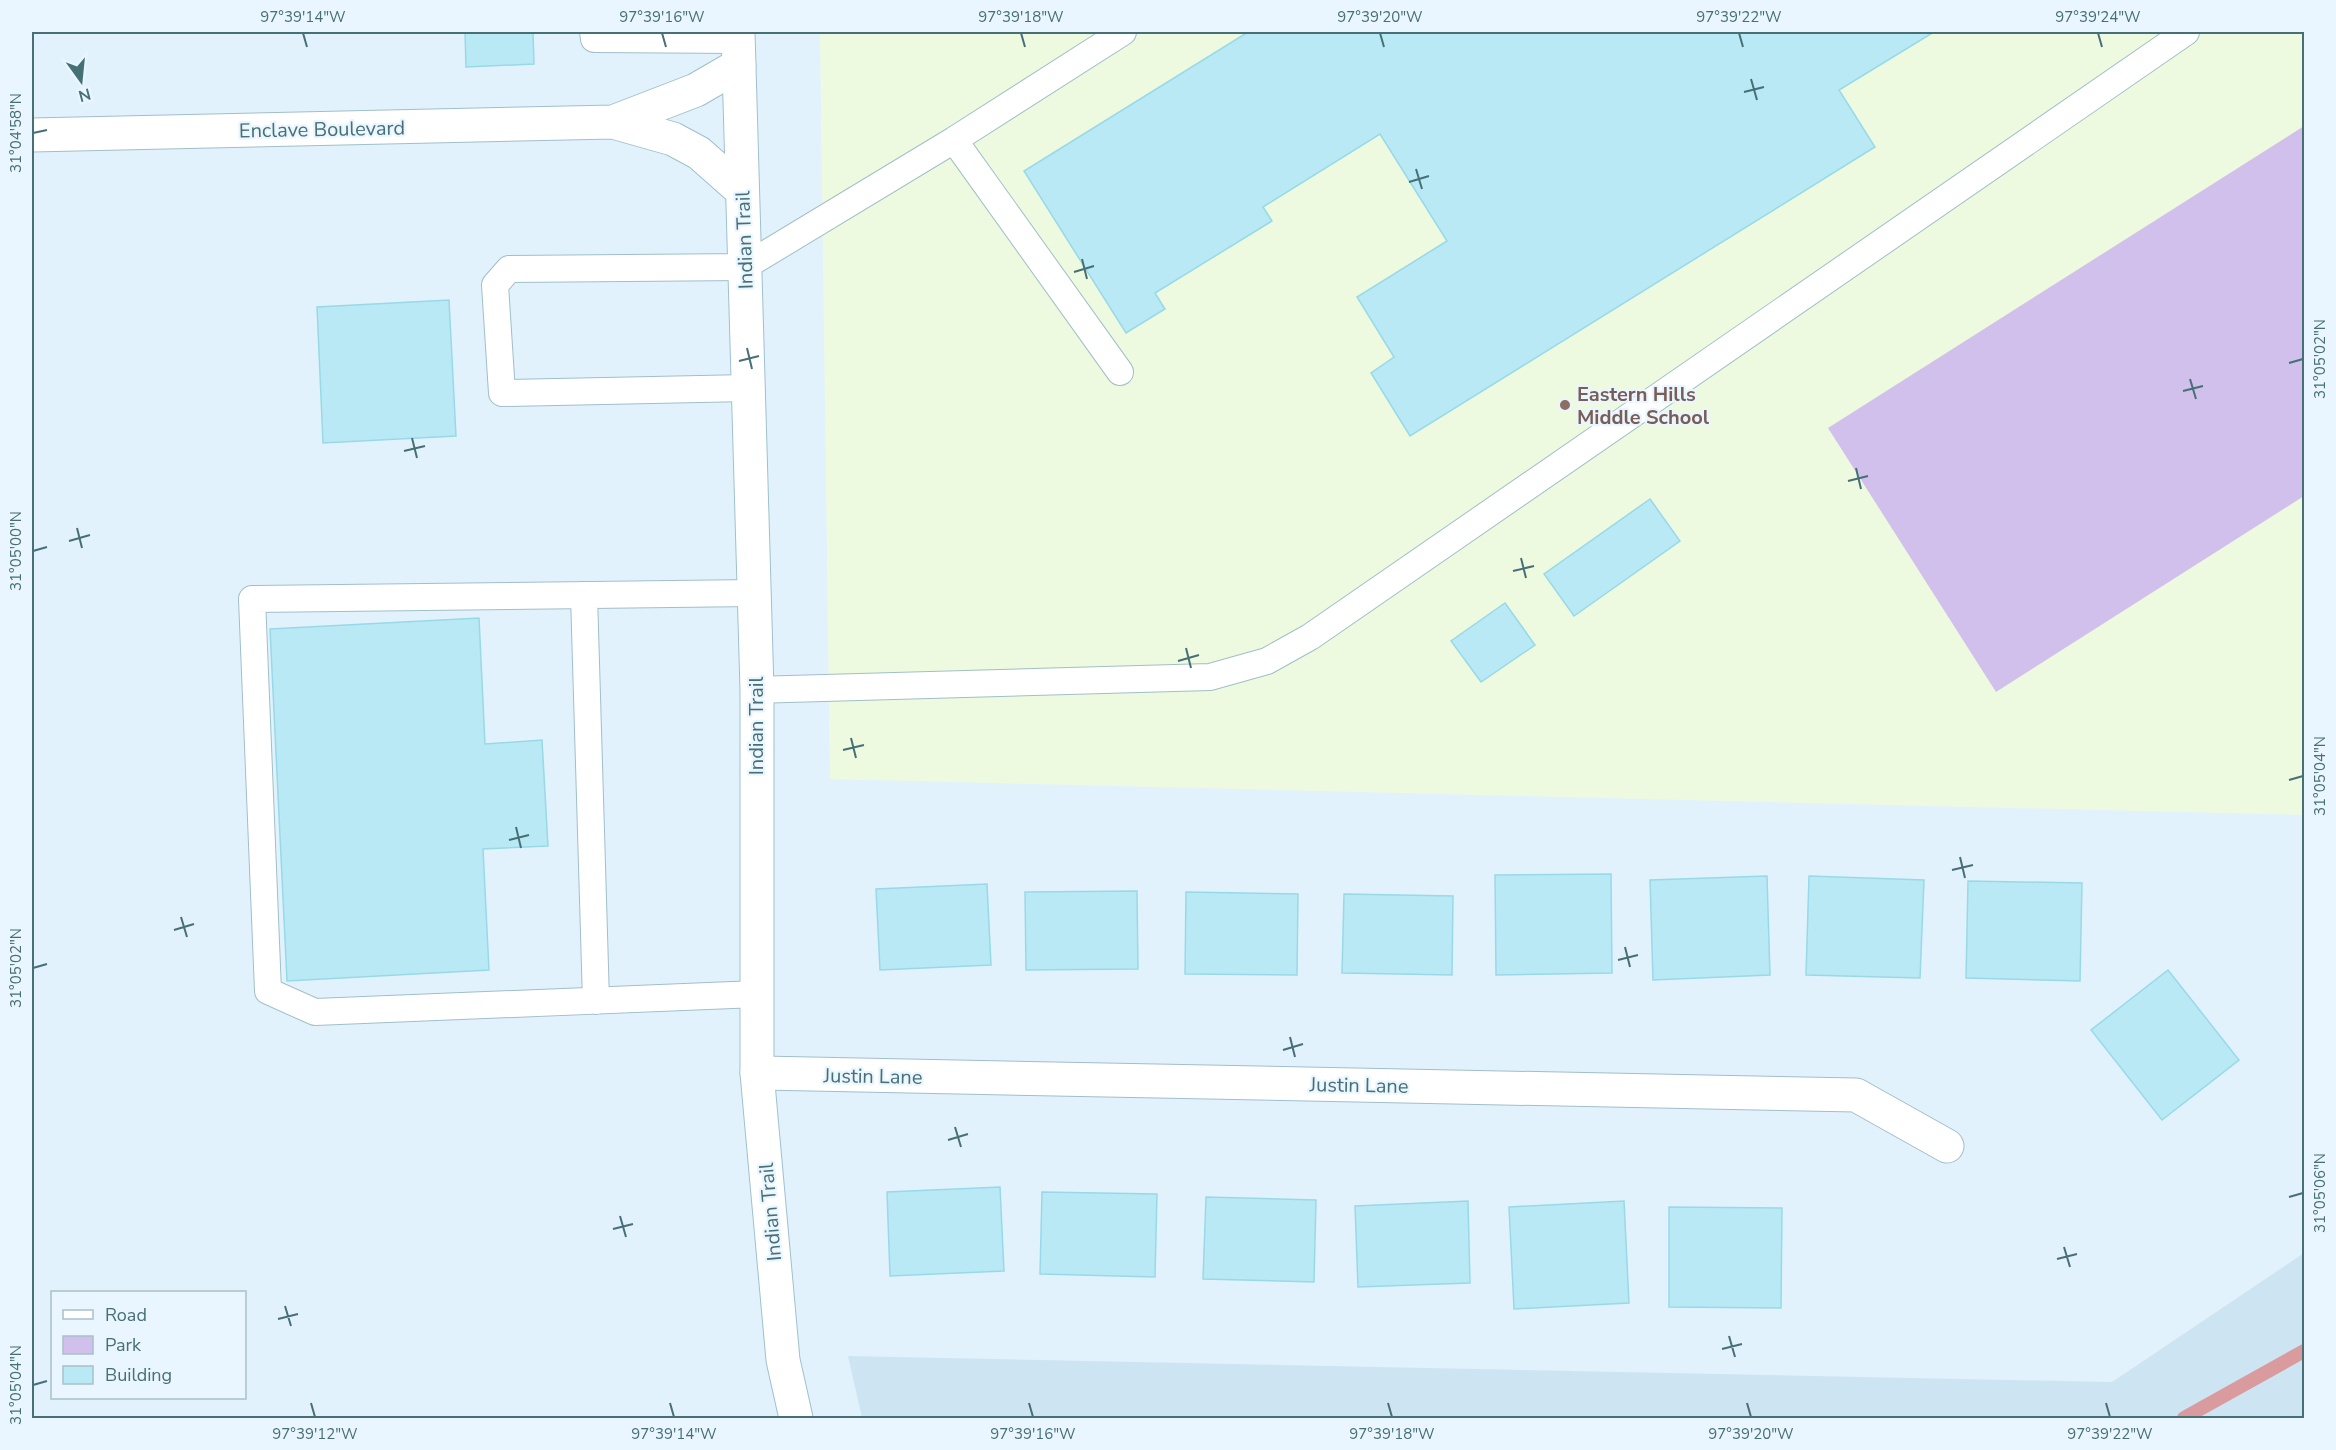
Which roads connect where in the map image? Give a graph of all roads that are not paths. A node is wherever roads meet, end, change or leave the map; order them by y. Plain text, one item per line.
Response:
1 (593, 32) edge
2 (1123, 32) edge
3 (2186, 32) edge
4 (738, 46) edge
5 (613, 122) junction
6 (32, 135) edge
7 (954, 140) junction
8 (742, 191) junction
9 (744, 267) junction
10 (1120, 372) dead end
11 (748, 388) junction
12 (754, 593) junction
13 (584, 595) junction
14 (757, 690) junction
15 (757, 994) junction
16 (596, 1001) junction
17 (757, 1073) junction
18 (1947, 1146) dead end
19 (796, 1419) edge

1 - 4 lane
2 - 7 lane
3 - 14 lane
4 - 5 street, Enclave Boulevard
4 - 8 street, Indian Trail
5 - 6 street, Enclave Boulevard
5 - 8 street, Enclave Boulevard
7 - 9 lane
7 - 10 lane
8 - 9 street, Indian Trail
9 - 11 street, Indian Trail
9 - 11 lane
11 - 12 street, Indian Trail
12 - 13 lane
12 - 14 street, Indian Trail
13 - 16 lane
13 - 16 lane
14 - 15 street, Indian Trail
15 - 16 lane
15 - 17 street, Indian Trail
17 - 18 street, Justin Lane
17 - 19 street, Indian Trail

